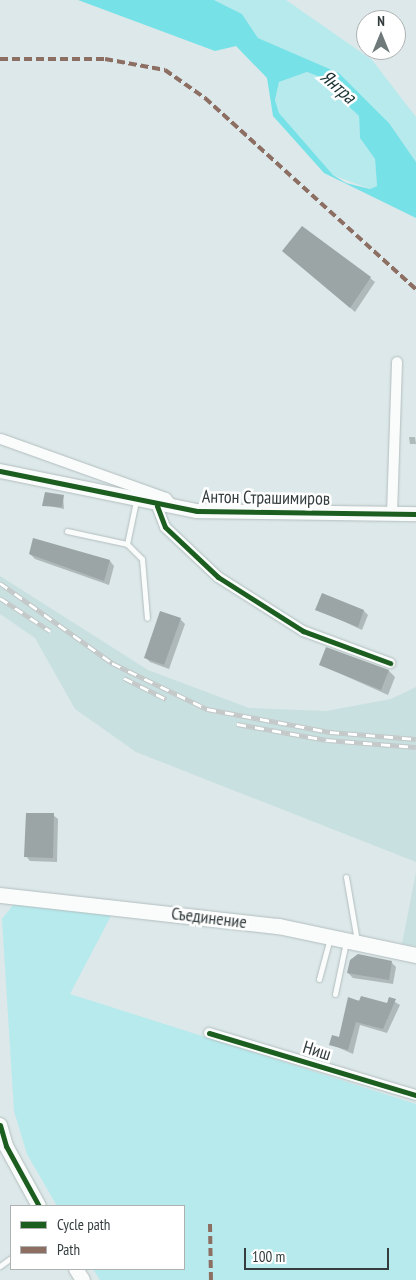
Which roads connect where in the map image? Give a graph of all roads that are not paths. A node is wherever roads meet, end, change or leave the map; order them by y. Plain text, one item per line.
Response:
1 (397, 362) dead end
2 (0, 439) edge
3 (0, 471) edge
4 (136, 501) junction
5 (157, 506) junction
6 (174, 508) junction
7 (392, 514) junction
8 (416, 514) edge
9 (67, 531) dead end
10 (127, 544) junction
11 (147, 618) dead end
12 (390, 663) dead end
13 (346, 877) dead end
14 (0, 895) edge
15 (331, 936) junction
16 (352, 940) junction
17 (416, 955) edge
18 (319, 978) dead end
19 (335, 994) dead end
20 (209, 1034) dead end
21 (416, 1095) edge
22 (0, 1125) edge
23 (38, 1205) edge

1 - 7 street
2 - 6 street
3 - 4 street, Антон Страшимиров
4 - 5 street, Антон Страшимиров
4 - 10 lane
5 - 6 street, Антон Страшимиров
5 - 12 street
6 - 7 street, Антон Страшимиров
7 - 8 street, Антон Страшимиров
9 - 10 lane
10 - 11 lane
13 - 16 lane
14 - 15 main road, Съединение
15 - 16 main road, Съединение
15 - 18 lane
16 - 17 main road, Съединение
16 - 19 lane
20 - 21 street, Ниш
22 - 23 street

